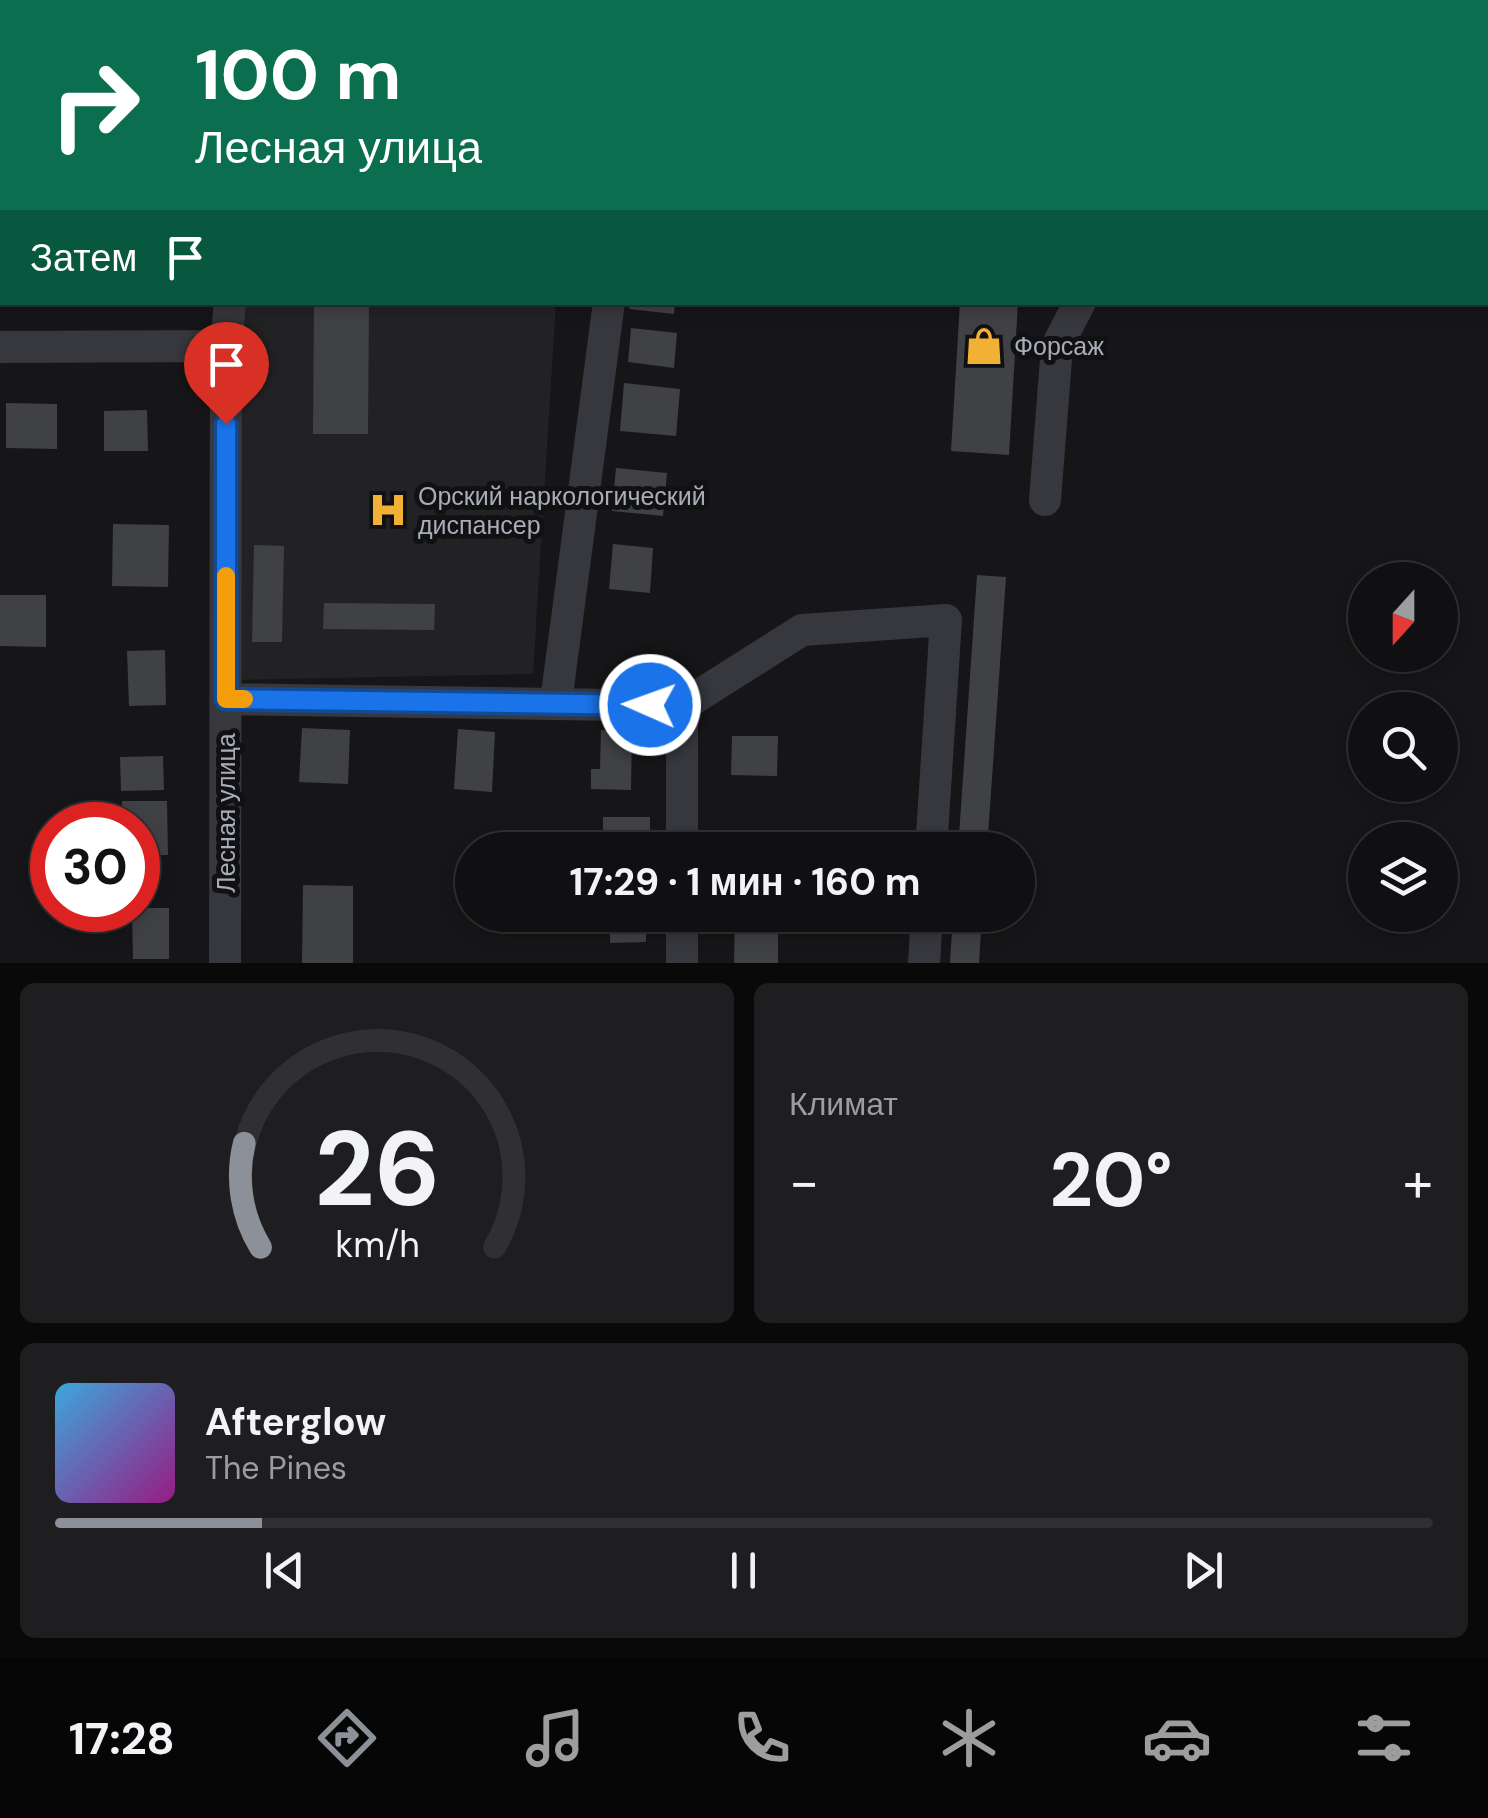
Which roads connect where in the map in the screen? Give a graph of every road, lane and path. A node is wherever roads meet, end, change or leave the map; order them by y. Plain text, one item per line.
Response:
1 (230, 305) edge
2 (609, 305) edge
3 (1080, 305) edge
4 (226, 346) junction
5 (0, 347) edge
6 (1046, 500) dead end
7 (226, 699) junction
8 (556, 702) junction
9 (682, 706) junction
10 (682, 832) edge
11 (932, 832) edge
12 (682, 932) edge
13 (926, 932) edge
14 (225, 963) edge
15 (682, 963) edge
16 (924, 963) edge

1 - 4 street, Лесная улица
2 - 8 street
3 - 6 street
4 - 5 street
4 - 7 street, Лесная улица
7 - 8 street
7 - 14 street, Лесная улица
8 - 9 street
9 - 10 street
9 - 11 street
12 - 15 street
13 - 16 street

